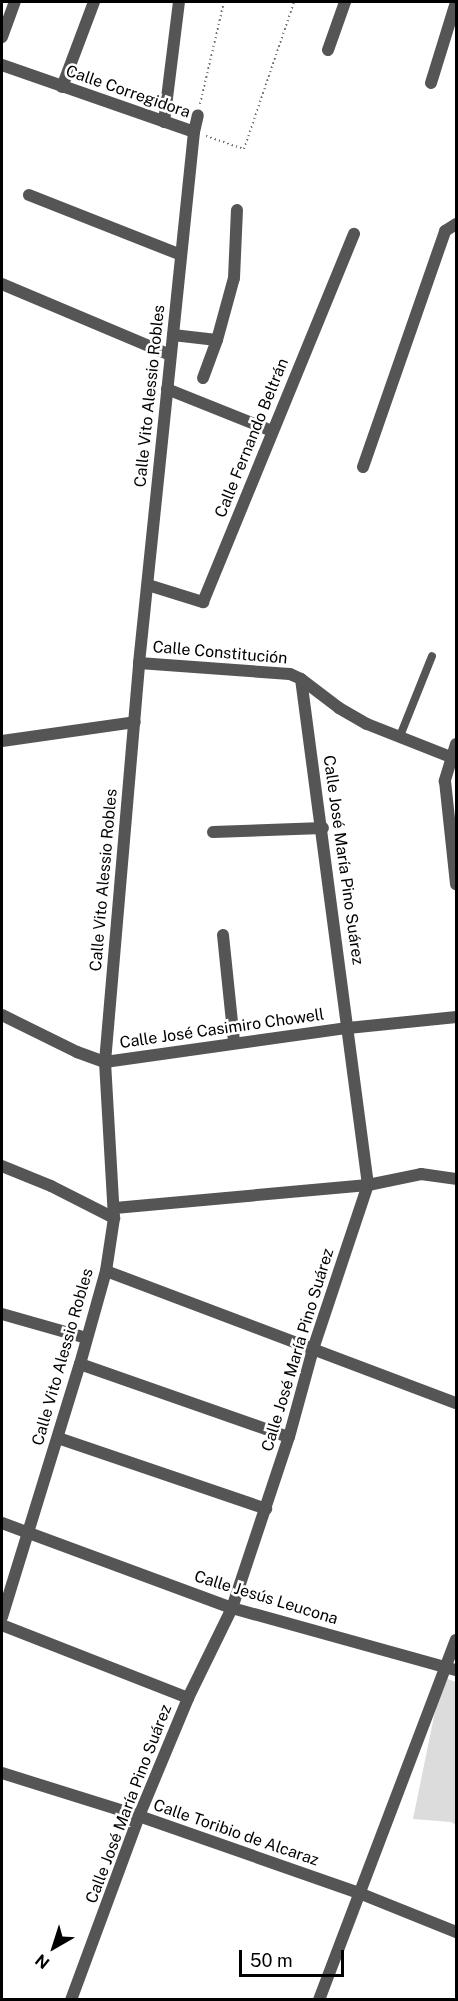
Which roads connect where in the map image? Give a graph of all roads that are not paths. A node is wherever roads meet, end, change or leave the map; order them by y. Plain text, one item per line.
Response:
1 (15, 2) edge
2 (94, 2) edge
3 (179, 2) edge
4 (345, 2) edge
5 (456, 2) edge
6 (2, 37) edge
7 (328, 51) dead end
8 (2, 65) edge
9 (431, 83) dead end
10 (62, 87) junction
11 (198, 115) road end
12 (164, 122) junction
13 (194, 132) junction
14 (29, 195) dead end
15 (237, 210) dead end
16 (456, 224) edge
17 (354, 234) dead end
18 (181, 255) junction
19 (2, 284) edge
20 (172, 335) junction
21 (217, 340) junction
22 (170, 355) junction
23 (203, 378) dead end
24 (167, 389) junction
25 (272, 431) junction
26 (363, 466) dead end
27 (148, 585) junction
28 (432, 656) dead end
29 (139, 663) junction
30 (301, 679) junction
31 (135, 722) junction
32 (400, 736) junction
33 (2, 741) edge
34 (456, 744) edge
35 (454, 758) edge
36 (323, 828) junction
37 (213, 832) dead end
38 (456, 884) edge
39 (223, 935) dead end
40 (2, 1015) edge
41 (456, 1017) edge
42 (348, 1028) junction
43 (234, 1042) junction
44 (105, 1062) junction
45 (2, 1166) edge
46 (456, 1179) edge
47 (368, 1185) junction
48 (115, 1213) junction
49 (106, 1271) junction
50 (2, 1314) edge
51 (86, 1338) junction
52 (313, 1349) junction
53 (80, 1364) junction
54 (456, 1403) edge
55 (289, 1437) junction
56 (58, 1438) junction
57 (266, 1509) junction
58 (2, 1523) edge
59 (28, 1532) junction
60 (232, 1608) junction
61 (2, 1617) edge
62 (2, 1625) edge
63 (456, 1640) edge
64 (452, 1668) edge
65 (188, 1698) junction
66 (2, 1773) edge
67 (139, 1816) junction
68 (359, 1893) junction
69 (456, 1932) edge
70 (71, 2000) edge
71 (319, 2000) edge

1 - 6 street
2 - 10 street
3 - 12 street
4 - 7 street
5 - 9 street
8 - 10 street, Calle Corregidora
10 - 12 street, Calle Corregidora
11 - 13 street, Calle Vito Alessio Robles
12 - 13 street, Calle Corregidora
13 - 18 street, Calle Vito Alessio Robles
14 - 18 street
15 - 21 street
16 - 26 street
17 - 25 street, Calle Fernando Beltrán
18 - 20 street, Calle Vito Alessio Robles
19 - 22 street
20 - 21 street
20 - 22 street, Calle Vito Alessio Robles
21 - 23 street
22 - 24 street, Calle Vito Alessio Robles
24 - 25 street
24 - 27 street, Calle Vito Alessio Robles
25 - 27 street, Calle Fernando Beltrán
27 - 29 street, Calle Vito Alessio Robles
28 - 32 lane
29 - 30 street, Calle Constitución
29 - 31 street, Calle Vito Alessio Robles
30 - 32 street, Calle Constitución
30 - 36 street, Calle José María Pino Suárez
31 - 33 street
31 - 44 street, Calle Vito Alessio Robles
32 - 35 street, Calle Constitución
34 - 35 street
35 - 38 street
36 - 37 street
36 - 42 street, Calle José María Pino Suárez
39 - 43 street
40 - 44 street, Calle José Casimiro Chowell
41 - 42 street, Calle José Casimiro Chowell
42 - 43 street, Calle José Casimiro Chowell
42 - 47 street, Calle José María Pino Suárez
43 - 44 street, Calle José Casimiro Chowell
44 - 48 street, Calle Vito Alessio Robles
45 - 48 street
46 - 47 street
47 - 48 street
47 - 52 street, Calle José María Pino Suárez
48 - 49 street, Calle Vito Alessio Robles
49 - 51 street, Calle Vito Alessio Robles
49 - 52 street
50 - 51 street
51 - 53 street, Calle Vito Alessio Robles
52 - 54 street
52 - 55 street, Calle José María Pino Suárez
53 - 55 street
53 - 56 street, Calle Vito Alessio Robles
55 - 57 street, Calle José María Pino Suárez
56 - 57 street
56 - 59 street, Calle Vito Alessio Robles
57 - 60 street, Calle José María Pino Suárez
58 - 59 street, Calle Jesús Leucona
59 - 60 street, Calle Jesús Leucona
59 - 61 street, Calle Vito Alessio Robles
60 - 64 street, Calle Jesús Leucona
60 - 65 street, Calle José María Pino Suárez
62 - 65 street
63 - 64 street
64 - 68 street
65 - 67 street, Calle José María Pino Suárez
66 - 67 street, Calle Toribio de Alcaraz
67 - 68 street, Calle Toribio de Alcaraz
67 - 70 street, Calle José María Pino Suárez
68 - 69 street, Calle Toribio de Alcaraz
68 - 71 street

